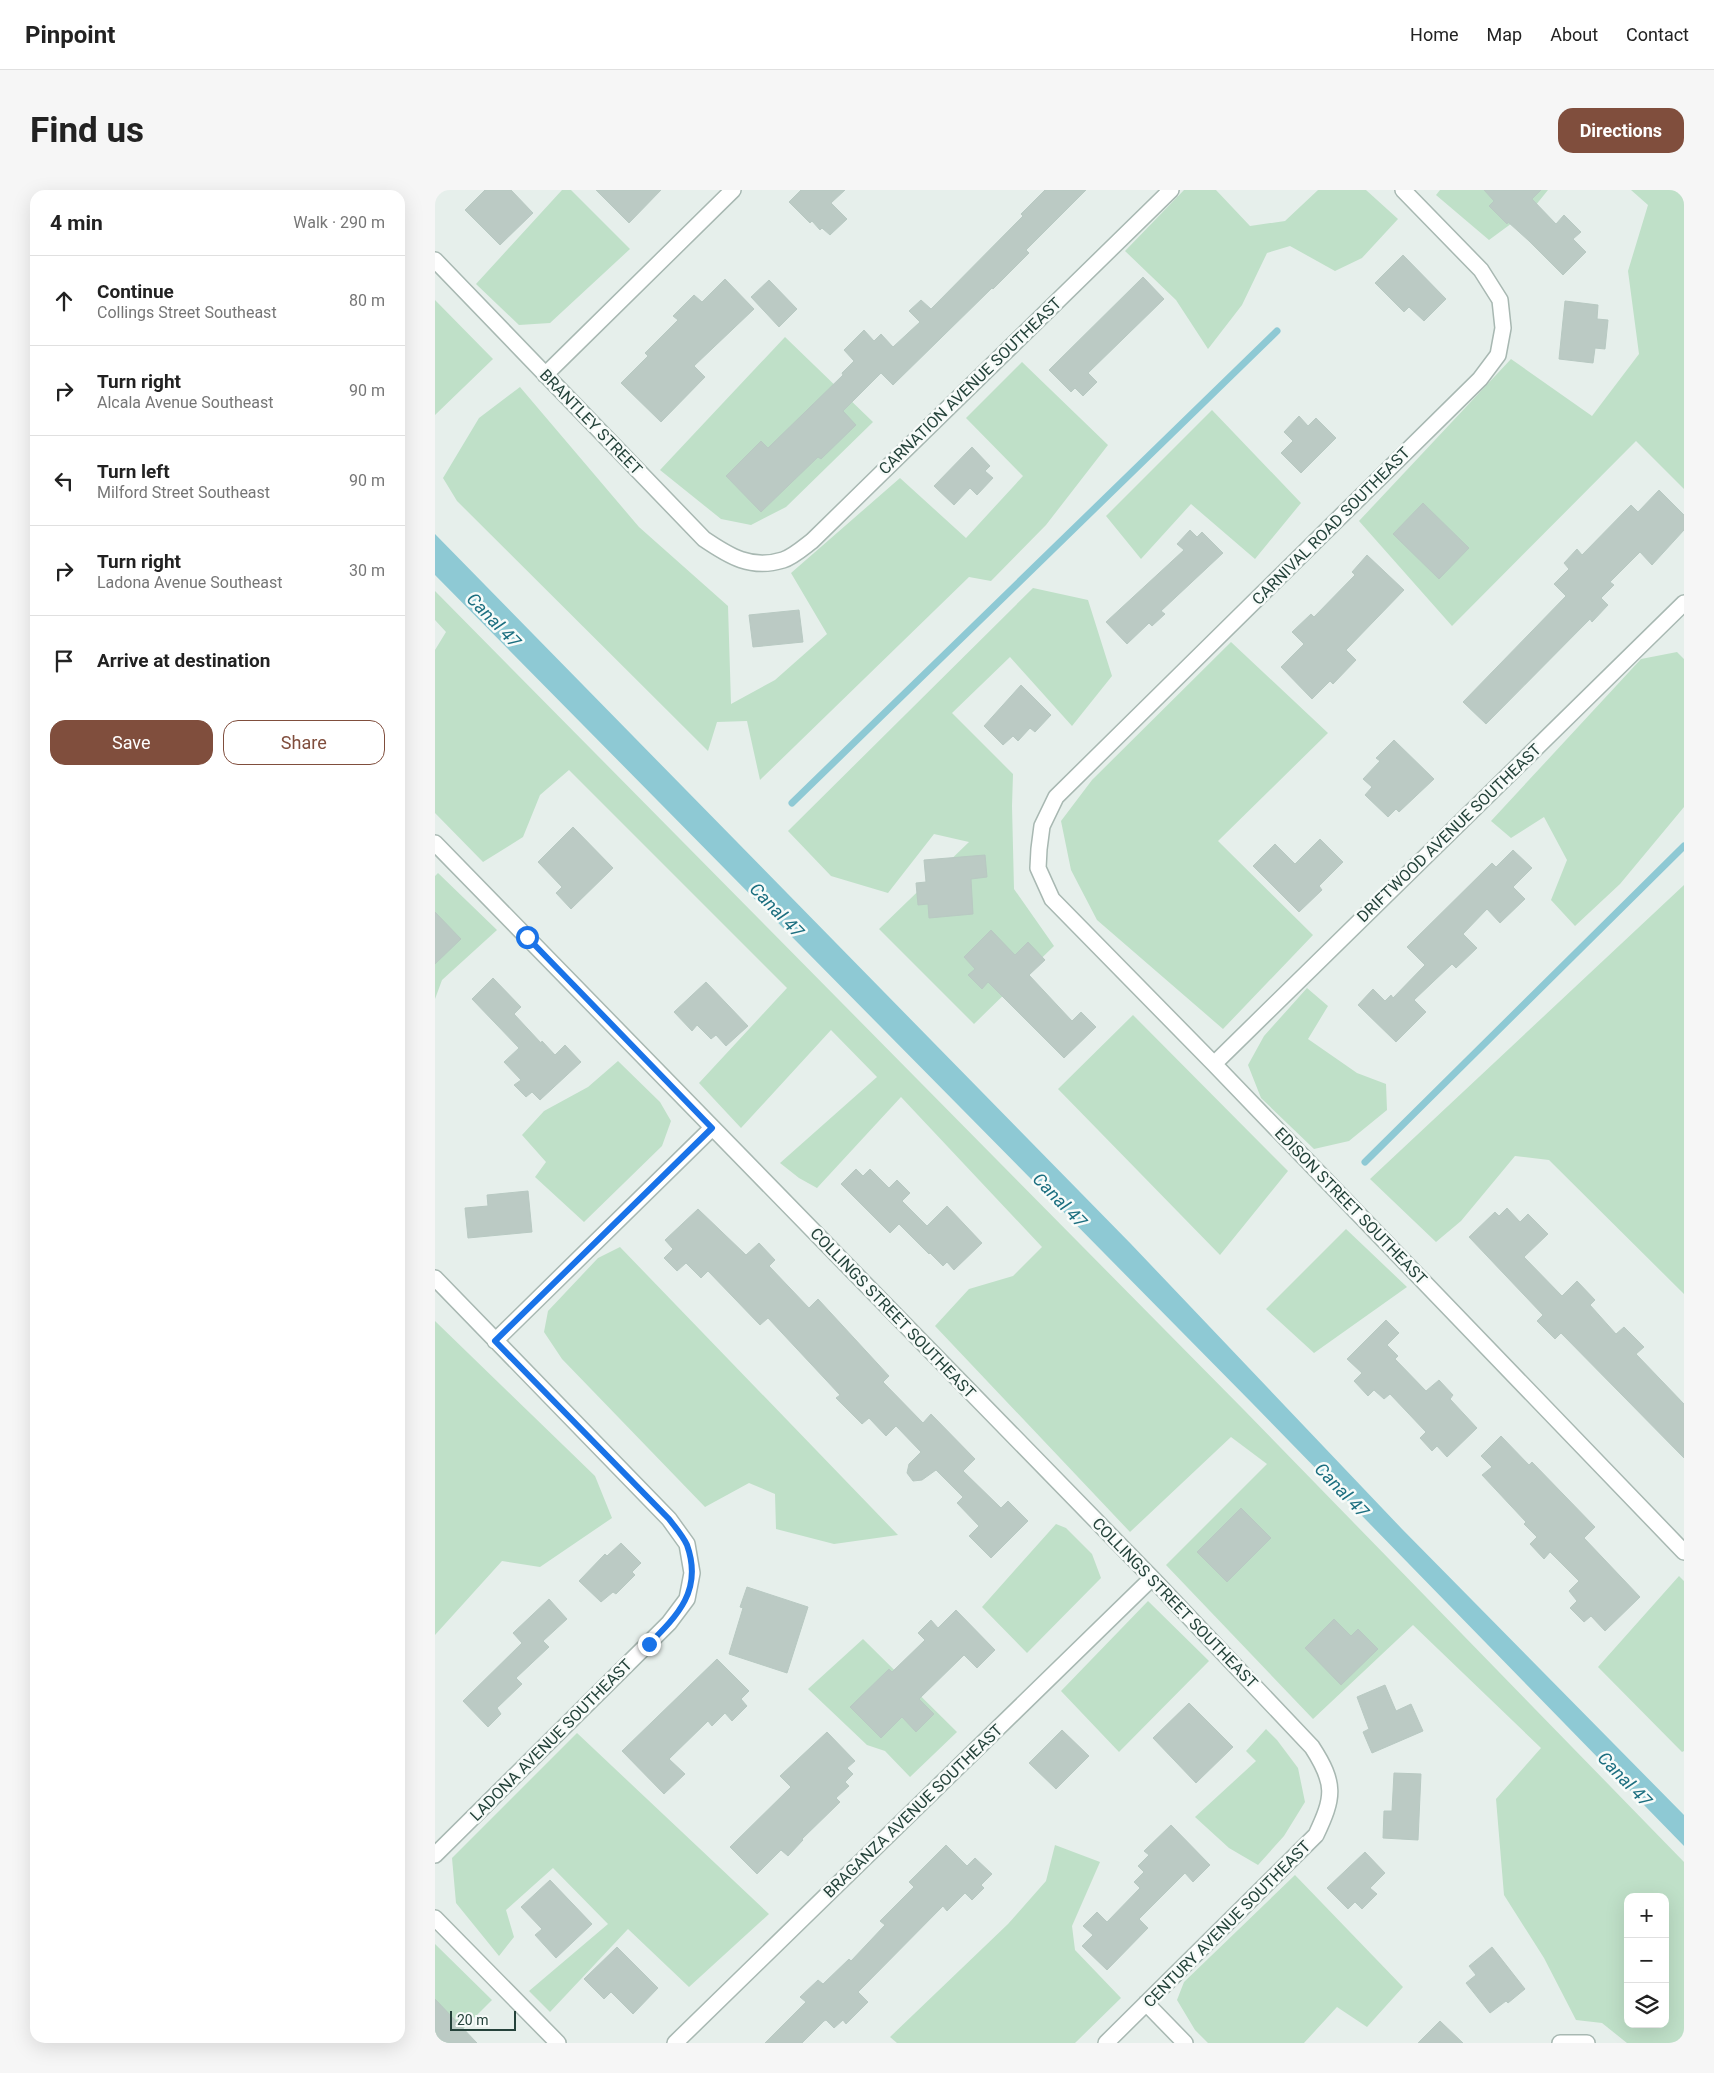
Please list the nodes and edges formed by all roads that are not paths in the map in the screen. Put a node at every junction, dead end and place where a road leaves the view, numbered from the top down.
1 (733, 190) edge
2 (1171, 190) edge
3 (1403, 190) edge
4 (435, 260) edge
5 (545, 375) junction
6 (759, 565) joint
7 (1684, 603) edge
8 (435, 843) edge
9 (1039, 849) joint
10 (1214, 1064) junction
11 (712, 1128) junction
12 (435, 1278) edge
13 (495, 1341) junction
14 (1684, 1552) edge
15 (1151, 1578) junction
16 (1331, 1794) joint
17 (435, 1854) edge
18 (435, 1918) edge
19 (1146, 2003) junction
20 (558, 2043) edge
21 (675, 2043) edge
22 (1106, 2043) edge
23 (1185, 2043) edge
24 (1561, 2043) edge
25 (1587, 2043) edge

1 - 5 street
2 - 6 street, CARNATION AVENUE SOUTHEAST
3 - 9 street, CARNIVAL ROAD SOUTHEAST
4 - 5 street, BRANTLEY STREET
5 - 6 street, BRANTLEY STREET
7 - 10 street, DRIFTWOOD AVENUE SOUTHEAST
8 - 11 street, COLLINGS STREET SOUTHEAST
9 - 10 street, EDISON STREET SOUTHEAST
10 - 14 street, EDISON STREET SOUTHEAST
11 - 13 street
11 - 15 street, COLLINGS STREET SOUTHEAST
12 - 13 street
13 - 17 street, LADONA AVENUE SOUTHEAST
15 - 16 street, COLLINGS STREET SOUTHEAST
15 - 21 street, BRAGANZA AVENUE SOUTHEAST
16 - 19 street, CENTURY AVENUE SOUTHEAST
18 - 20 street
19 - 22 street, CENTURY AVENUE SOUTHEAST
19 - 23 street
24 - 25 street

